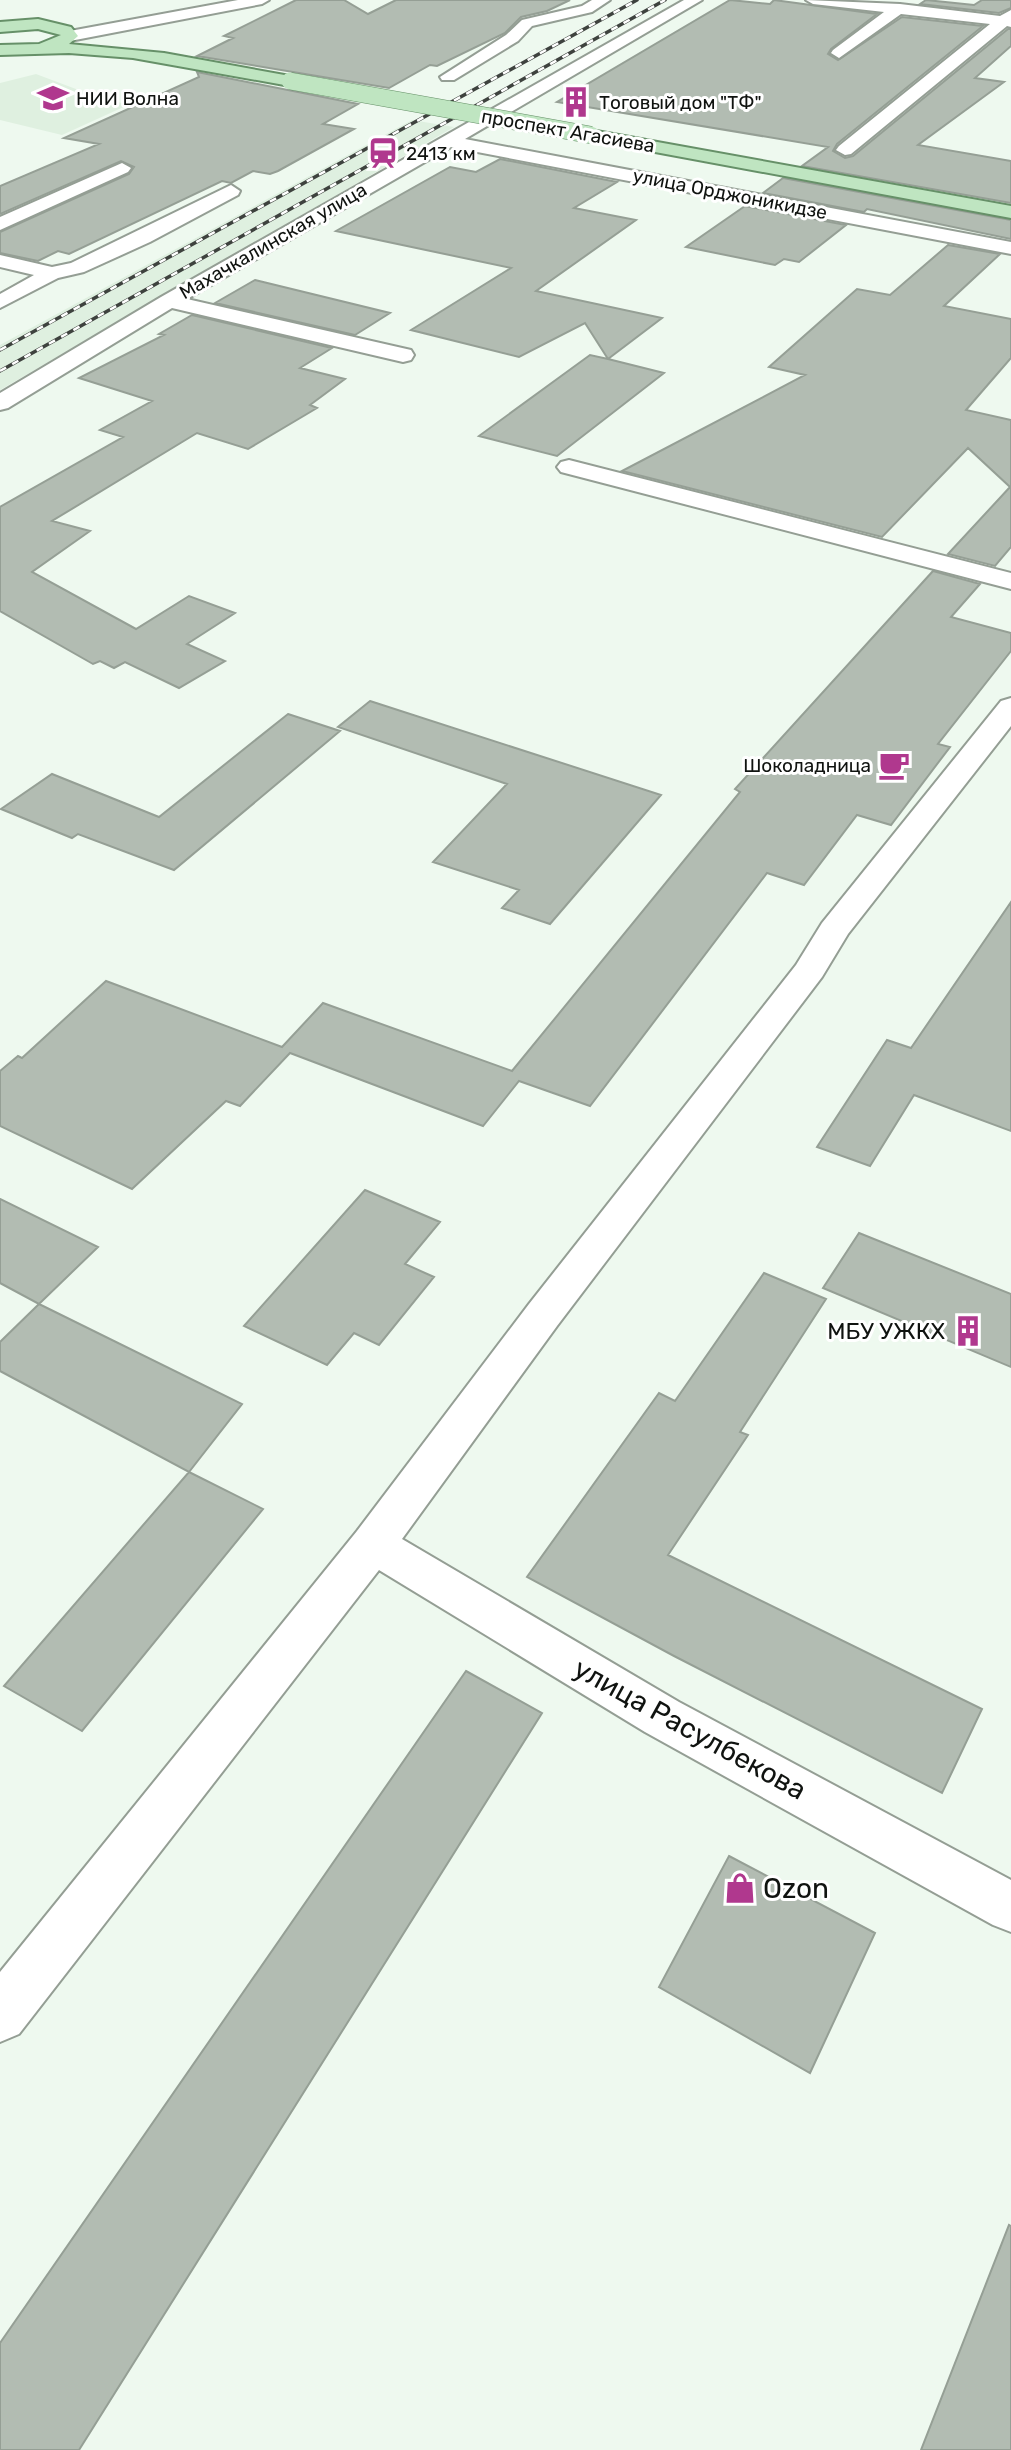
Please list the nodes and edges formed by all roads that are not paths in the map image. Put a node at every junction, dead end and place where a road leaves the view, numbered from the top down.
1 (262, 0) edge
2 (603, 0) edge
3 (695, 0) edge
4 (813, 0) edge
5 (900, 8) junction
6 (1008, 20) edge
7 (148, 23) junction
8 (38, 24) junction
9 (0, 27) edge
10 (70, 36) junction
11 (30, 50) junction
12 (124, 52) junction
13 (0, 53) edge
14 (839, 54) dead end
15 (448, 77) dead end
16 (449, 141) junction
17 (845, 150) dead end
18 (122, 167) dead end
19 (231, 191) dead end
20 (1011, 212) edge
21 (0, 224) edge
22 (1011, 248) edge
23 (0, 261) edge
24 (52, 274) junction
25 (168, 301) junction
26 (0, 302) edge
27 (403, 355) dead end
28 (0, 402) edge
29 (569, 467) dead end
30 (1011, 581) edge
31 (1011, 707) edge
32 (373, 1545) junction
33 (1011, 1907) edge
34 (0, 2015) edge

1 - 7 street
2 - 15 street
3 - 16 street, Махачкалинская улица
4 - 5 street
5 - 6 street
5 - 14 street
6 - 17 street
7 - 8 street
7 - 10 street
7 - 12 street
8 - 9 main road
8 - 10 main road, проспект Агасиева
10 - 11 main road
10 - 12 main road, проспект Агасиева
11 - 12 main road, проспект Агасиева
11 - 13 street
12 - 20 main road, проспект Агасиева, bridge
16 - 22 street, улица Орджоникидзе
16 - 25 street, Махачкалинская улица
18 - 21 street
19 - 24 street
23 - 24 street
24 - 26 street
25 - 27 street
25 - 28 street, Махачкалинская улица
29 - 30 street
31 - 32 street
32 - 33 street, улица Расулбекова
32 - 34 street

